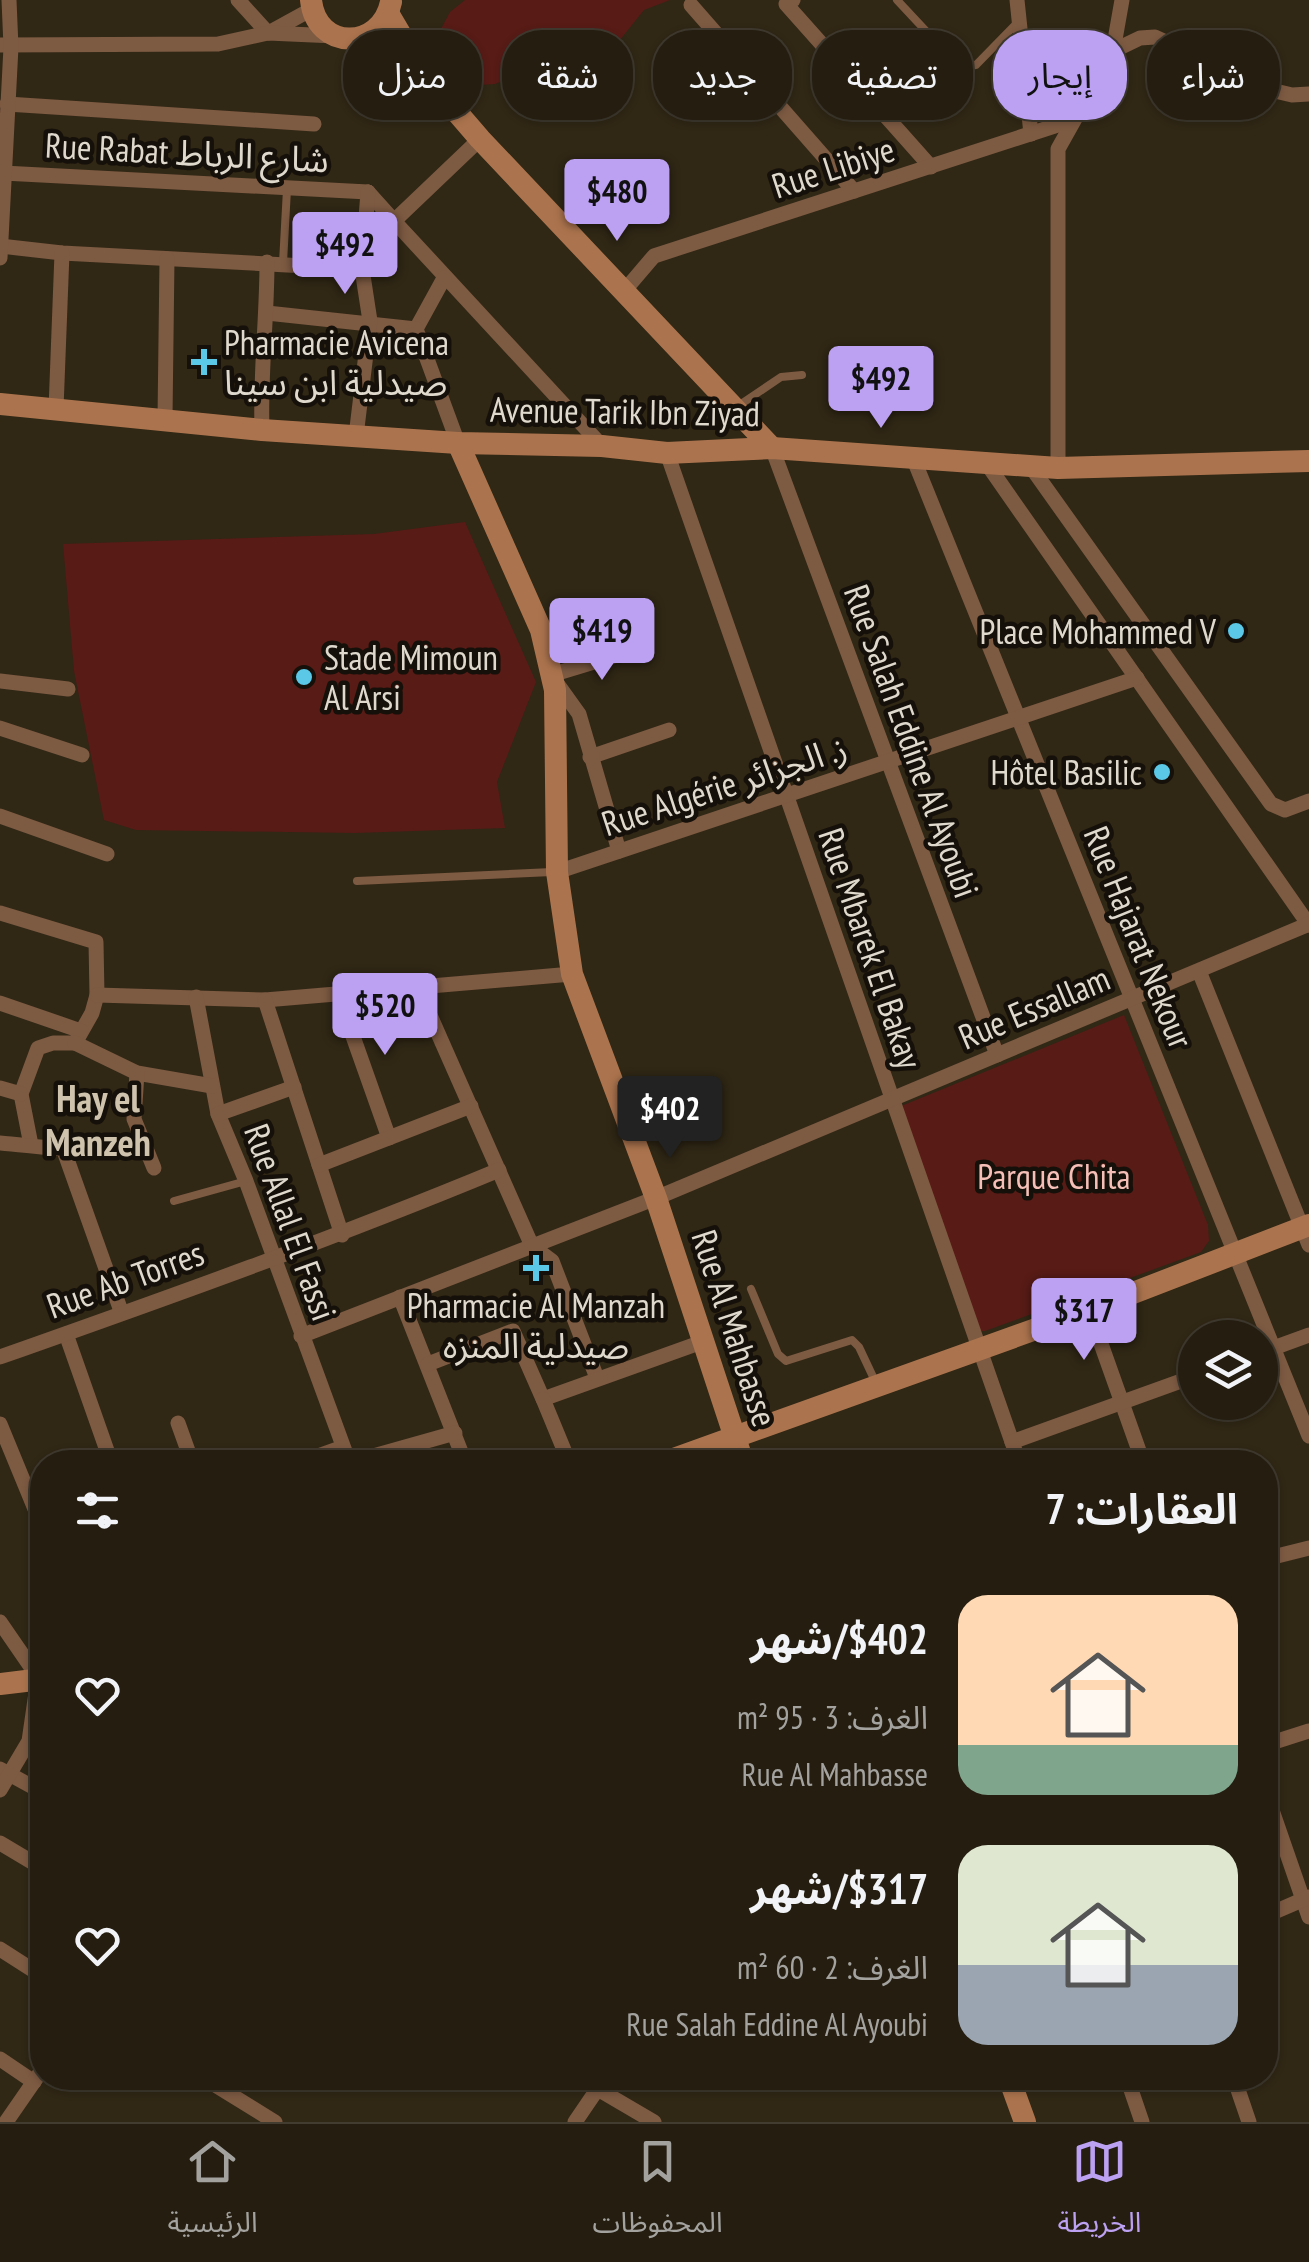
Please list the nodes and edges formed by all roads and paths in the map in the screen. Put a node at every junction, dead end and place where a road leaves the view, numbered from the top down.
1 (10, 0) edge
2 (238, 0) edge
3 (793, 0) edge
4 (897, 0) edge
5 (1017, 0) edge
6 (1122, 0) edge
7 (312, 4) edge
8 (691, 5) dead end
9 (390, 7) edge
10 (1019, 21) junction
11 (376, 30) edge
12 (402, 30) edge
13 (1117, 30) edge
14 (268, 33) junction
15 (335, 36) junction
16 (343, 37) edge
17 (1127, 44) edge
18 (6, 46) edge
19 (1309, 94) edge
20 (7, 104) junction
21 (464, 120) edge
22 (1073, 120) joint
23 (314, 124) dead end
24 (3, 127) edge
25 (1031, 134) junction
26 (480, 139) junction
27 (930, 167) junction
28 (2, 173) edge
29 (286, 189) junction
30 (854, 191) junction
31 (368, 192) junction
32 (394, 220) junction
33 (0, 246) edge
34 (62, 253) junction
35 (0, 258) edge
36 (167, 259) junction
37 (275, 262) junction
38 (362, 269) junction
39 (444, 278) junction
40 (625, 290) junction
41 (268, 313) junction
42 (370, 321) junction
43 (416, 329) junction
44 (802, 375) dead end
45 (0, 404) edge
46 (56, 409) junction
47 (735, 409) junction
48 (164, 418) junction
49 (262, 430) junction
50 (356, 436) junction
51 (458, 442) junction
52 (602, 446) junction
53 (772, 448) junction
54 (667, 453) junction
55 (914, 460) junction
56 (1309, 461) edge
57 (987, 464) junction
58 (1031, 466) junction
59 (1058, 468) junction
60 (640, 648) dead end
61 (552, 675) junction
62 (1137, 678) junction
63 (0, 681) edge
64 (68, 689) dead end
65 (1018, 720) junction
66 (0, 728) edge
67 (669, 730) dead end
68 (82, 755) dead end
69 (590, 757) junction
70 (888, 762) junction
71 (787, 796) junction
72 (1309, 801) edge
73 (1, 823) edge
74 (619, 852) junction
75 (107, 854) dead end
76 (557, 872) junction
77 (357, 880) dead end
78 (0, 913) edge
79 (1309, 925) edge
80 (1199, 971) junction
81 (572, 974) junction
82 (418, 988) junction
83 (338, 994) junction
84 (96, 996) junction
85 (196, 997) junction
86 (1132, 999) junction
87 (265, 1000) junction
88 (0, 1003) edge
89 (78, 1037) junction
90 (997, 1055) junction
91 (138, 1072) junction
92 (212, 1086) junction
93 (294, 1087) junction
94 (0, 1088) edge
95 (21, 1094) junction
96 (892, 1098) junction
97 (470, 1106) junction
98 (218, 1114) junction
99 (389, 1138) junction
100 (141, 1141) junction
101 (0, 1143) edge
102 (31, 1146) junction
103 (63, 1148) junction
104 (319, 1166) junction
105 (154, 1168) dead end
106 (499, 1170) junction
107 (246, 1181) junction
108 (656, 1198) junction
109 (174, 1202) dead end
110 (1307, 1233) edge
111 (342, 1235) junction
112 (532, 1246) junction
113 (1234, 1253) junction
114 (272, 1257) junction
115 (751, 1288) dead end
116 (400, 1298) junction
117 (1089, 1310) junction
118 (121, 1312) junction
119 (1257, 1320) edge
120 (66, 1334) junction
121 (1309, 1335) edge
122 (301, 1336) junction
123 (702, 1342) junction
124 (1278, 1346) edge
125 (980, 1348) junction
126 (0, 1357) edge
127 (428, 1364) junction
128 (1278, 1373) edge
129 (596, 1378) junction
130 (1178, 1382) edge
131 (877, 1385) junction
132 (543, 1400) junction
133 (1121, 1403) junction
134 (178, 1423) dead end
135 (0, 1424) edge
136 (455, 1433) junction
137 (1309, 1436) edge
138 (733, 1438) junction
139 (1012, 1442) junction
140 (107, 1450) edge
141 (188, 1450) edge
142 (345, 1450) edge
143 (379, 1450) edge
144 (461, 1450) edge
145 (564, 1450) edge
146 (700, 1450) edge
147 (738, 1450) edge
148 (1015, 1450) edge
149 (1139, 1450) edge
150 (6, 1458) edge
151 (30, 1503) edge
152 (1309, 1548) edge
153 (1278, 1556) edge
154 (0, 1622) edge
155 (30, 1664) edge
156 (30, 1681) edge
157 (0, 1684) edge
158 (1309, 1731) edge
159 (30, 1736) edge
160 (1278, 1742) edge
161 (5, 1771) edge
162 (30, 1785) edge
163 (0, 1790) edge
164 (1278, 1826) edge
165 (0, 1843) edge
166 (30, 1861) edge
167 (1307, 1905) edge
168 (1278, 1913) edge
169 (0, 1949) edge
170 (30, 1968) edge
171 (0, 2060) edge
172 (30, 2073) edge
173 (30, 2088) edge
174 (223, 2090) edge
175 (597, 2090) edge
176 (612, 2090) edge
177 (1014, 2090) edge
178 (1130, 2090) edge
179 (1238, 2090) edge
180 (6, 2122) edge
181 (274, 2122) edge
182 (575, 2122) edge
183 (654, 2122) edge
184 (1026, 2122) edge
185 (1142, 2122) edge
186 (1250, 2122) edge

1 - 18 street
2 - 14 street
3 - 27 street
4 - 10 lane
5 - 10 street
6 - 13 street
7 - 14 street
7 - 15 street
8 - 30 street
9 - 11 street
9 - 12 street
10 - 25 street
14 - 15 street
14 - 18 street
15 - 16 street
17 - 19 street
18 - 20 street
20 - 23 street
20 - 24 street
21 - 26 street
22 - 25 street, Rue Libiye
22 - 59 street
24 - 28 street
25 - 27 street, Rue Libiye
26 - 32 street
26 - 40 street
27 - 30 street, Rue Libiye
28 - 29 street, Rue Rabat شارع الرباط
28 - 33 street
29 - 31 street, Rue Rabat شارع الرباط
29 - 37 lane
30 - 40 street, Rue Libiye
31 - 32 street
31 - 38 street
32 - 39 street
33 - 34 street
33 - 35 street
34 - 36 street
34 - 46 street
36 - 37 street
36 - 48 street
37 - 38 street
37 - 41 street
38 - 42 street
39 - 43 street
39 - 52 street
40 - 47 street
41 - 42 street
41 - 49 street
42 - 43 street
42 - 50 street
43 - 51 street
44 - 47 lane
45 - 46 street, Avenue Tarik Ibn Ziyad
46 - 48 street, Avenue Tarik Ibn Ziyad
47 - 53 street
48 - 49 street, Avenue Tarik Ibn Ziyad
49 - 50 street, Avenue Tarik Ibn Ziyad
50 - 51 street, Avenue Tarik Ibn Ziyad
51 - 52 street, Avenue Tarik Ibn Ziyad
51 - 61 street, Rue Al Mahbasse
52 - 54 street, Avenue Tarik Ibn Ziyad
53 - 54 street, Avenue Tarik Ibn Ziyad
53 - 55 street, Avenue Tarik Ibn Ziyad
53 - 70 street, Rue Salah Eddine Al Ayoubi
54 - 71 street, Rue Mbarek El Bakay
55 - 57 street, Avenue Tarik Ibn Ziyad
55 - 65 street, Rue Hajarat Nekour
56 - 59 street, Avenue Tarik Ibn Ziyad
57 - 58 street, Avenue Tarik Ibn Ziyad
57 - 62 street
58 - 59 street, Avenue Tarik Ibn Ziyad
58 - 72 street
60 - 61 street
61 - 69 street
61 - 76 street, Rue Al Mahbasse
62 - 65 street, Rue Algérie ز. الجزائر
62 - 79 street
63 - 64 street
65 - 70 street, Rue Algérie ز. الجزائر
65 - 86 street, Rue Hajarat Nekour
66 - 68 street
67 - 69 street
69 - 74 street
70 - 71 street, Rue Algérie ز. الجزائر
70 - 90 street, Rue Salah Eddine Al Ayoubi
71 - 74 street, Rue Algérie ز. الجزائر
71 - 96 street, Rue Mbarek El Bakay
73 - 75 street
74 - 76 street, Rue Algérie ز. الجزائر
76 - 77 lane
76 - 81 street, Rue Al Mahbasse
78 - 84 street
79 - 80 street, Rue Essallam
80 - 86 street, Rue Essallam
80 - 110 street
81 - 82 street
81 - 108 street, Rue Al Mahbasse
82 - 83 street
82 - 97 street
83 - 87 street
83 - 99 street
84 - 85 street
84 - 89 street
85 - 87 street
85 - 92 street, Rue Allal El Fassi
86 - 90 street, Rue Essallam
86 - 113 street, Rue Hajarat Nekour
87 - 93 street
88 - 89 street
89 - 91 street
89 - 95 street
90 - 96 street, Rue Essallam
91 - 92 street
91 - 100 street
92 - 98 street, Rue Allal El Fassi
93 - 98 street
93 - 104 street
94 - 95 street
95 - 102 street
96 - 108 street, Rue Essallam
96 - 125 street, Rue Mbarek El Bakay
97 - 99 street
97 - 106 street
98 - 107 street, Rue Allal El Fassi
99 - 104 street
100 - 103 street
100 - 105 street
101 - 102 street
102 - 103 street
103 - 118 street
104 - 111 street
106 - 111 street, Rue Ab Torres
106 - 112 street
107 - 109 lane
107 - 114 street, Rue Allal El Fassi
108 - 112 street, Rue Essallam
108 - 123 street, Rue Al Mahbasse
110 - 113 street
111 - 114 street, Rue Ab Torres
112 - 116 street, Rue Essallam
112 - 129 street
113 - 117 street
113 - 119 street, Rue Hajarat Nekour
114 - 118 street, Rue Ab Torres
114 - 122 street, Rue Allal El Fassi
115 - 131 lane
116 - 122 street, Rue Essallam
116 - 127 street
117 - 125 street
117 - 133 street
118 - 120 street, Rue Ab Torres
120 - 126 street, Rue Ab Torres
120 - 140 street
121 - 124 street
122 - 142 street, Rue Allal El Fassi
123 - 129 street
123 - 138 street, Rue Al Mahbasse
125 - 131 street
125 - 139 street, Rue Mbarek El Bakay
127 - 132 street
127 - 136 street
128 - 137 street, Rue Hajarat Nekour
129 - 132 street
130 - 133 street
131 - 138 street
132 - 145 street
133 - 139 street
133 - 149 street
134 - 141 street
135 - 150 street
136 - 143 street
136 - 144 street
138 - 146 street
138 - 147 street, Rue Al Mahbasse
139 - 148 street, Rue Mbarek El Bakay
150 - 151 street
152 - 153 street
154 - 155 street
156 - 157 street
158 - 160 street
159 - 161 street
161 - 162 street
161 - 163 street
164 - 167 street
165 - 166 street
167 - 168 street
169 - 170 street
171 - 172 street
173 - 180 street
174 - 181 street
175 - 182 street
176 - 183 street
177 - 184 street
178 - 185 street
179 - 186 street

